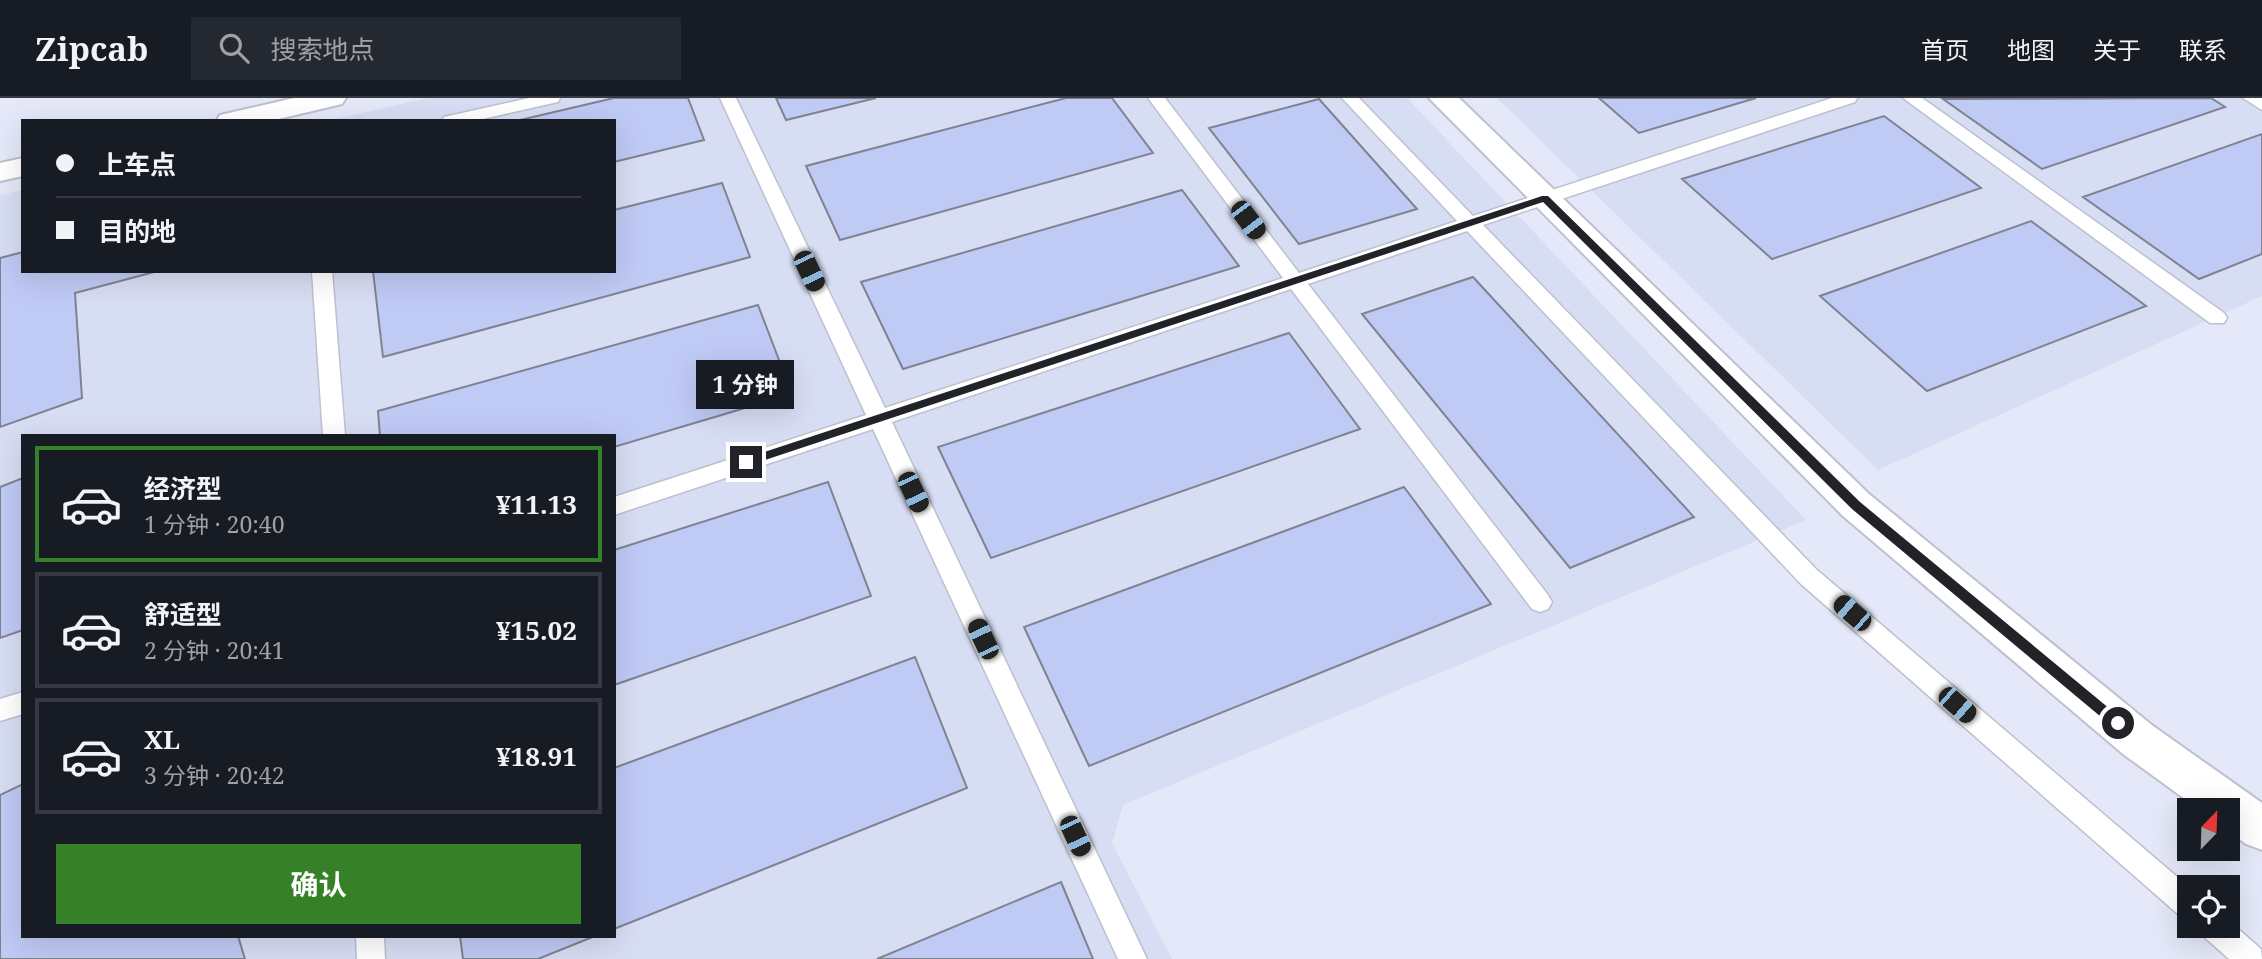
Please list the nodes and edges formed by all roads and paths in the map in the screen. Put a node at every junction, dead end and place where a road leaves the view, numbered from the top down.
1 (332, 98) edge
2 (552, 98) edge
3 (728, 98) edge
4 (1156, 98) edge
5 (1350, 98) edge
6 (1443, 98) edge
7 (1849, 98) edge
8 (1911, 98) edge
9 (2251, 98) edge
10 (2262, 105) edge
11 (239, 119) edge
12 (459, 119) edge
13 (21, 167) edge
14 (0, 172) edge
15 (1545, 198) junction
16 (1469, 223) junction
17 (322, 273) edge
18 (1295, 281) junction
19 (2217, 318) dead end
20 (878, 418) junction
21 (334, 434) edge
22 (616, 505) edge
23 (1540, 602) dead end
24 (21, 704) edge
25 (0, 710) edge
26 (2262, 829) edge
27 (2177, 895) edge
28 (370, 938) edge
29 (2227, 938) edge
30 (371, 959) edge
31 (1133, 959) edge
32 (2251, 959) edge

1 - 11 street
2 - 12 lane
3 - 20 lane
4 - 18 lane
5 - 16 lane
6 - 15 street
7 - 15 lane
8 - 19 lane
9 - 10 lane
13 - 14 street
15 - 16 lane
15 - 26 street
16 - 18 lane
16 - 27 lane
17 - 21 lane
18 - 20 lane
18 - 23 lane
20 - 22 lane
20 - 31 lane
24 - 25 lane
28 - 30 lane
29 - 32 lane

